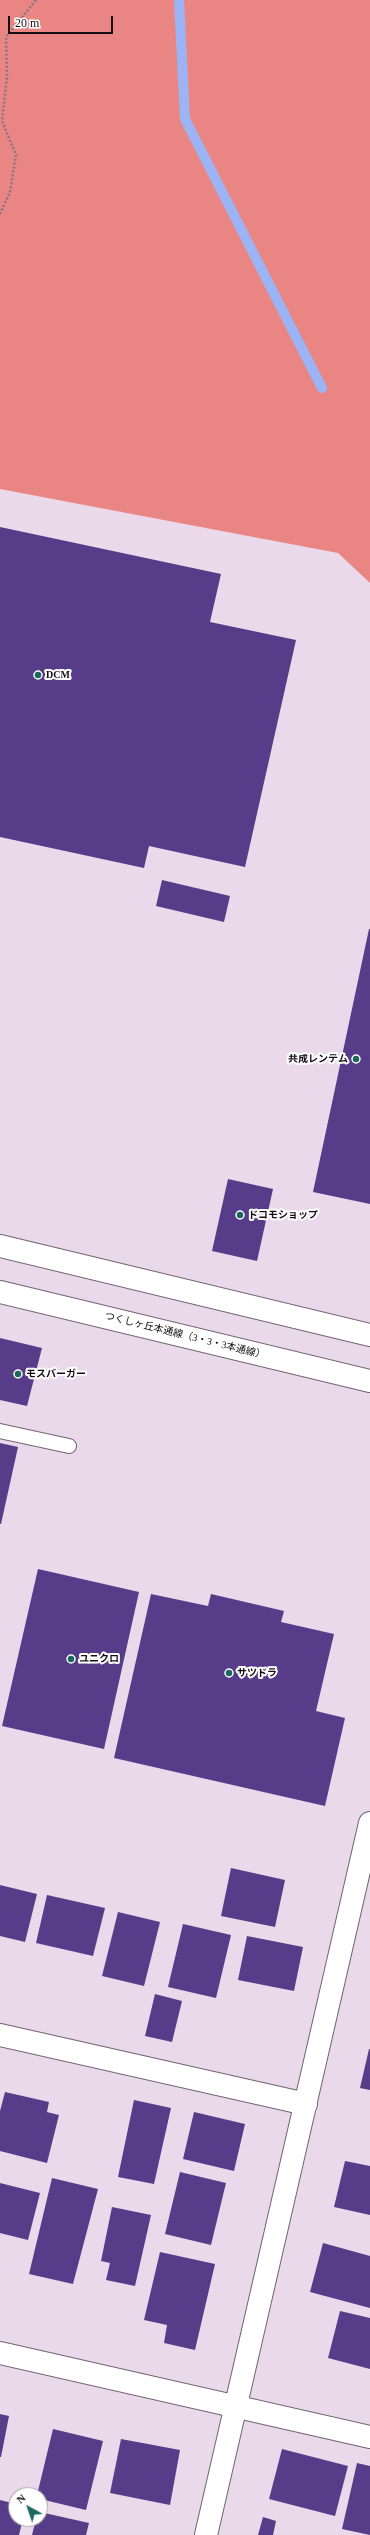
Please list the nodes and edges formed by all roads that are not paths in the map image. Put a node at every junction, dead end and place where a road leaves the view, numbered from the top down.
1 (1, 1251) edge
2 (0, 1292) edge
3 (370, 1335) edge
4 (370, 1381) edge
5 (0, 1431) edge
6 (69, 1446) dead end
7 (370, 1823) edge
8 (0, 2035) edge
9 (306, 2104) junction
10 (0, 2353) edge
11 (235, 2408) junction
12 (370, 2437) edge
13 (206, 2535) edge

1 - 3 street
2 - 4 street, つくしヶ丘本通線（3・3・3本通線）
5 - 6 lane
7 - 9 street
8 - 9 street
9 - 11 street
10 - 11 street
11 - 12 street
11 - 13 street

